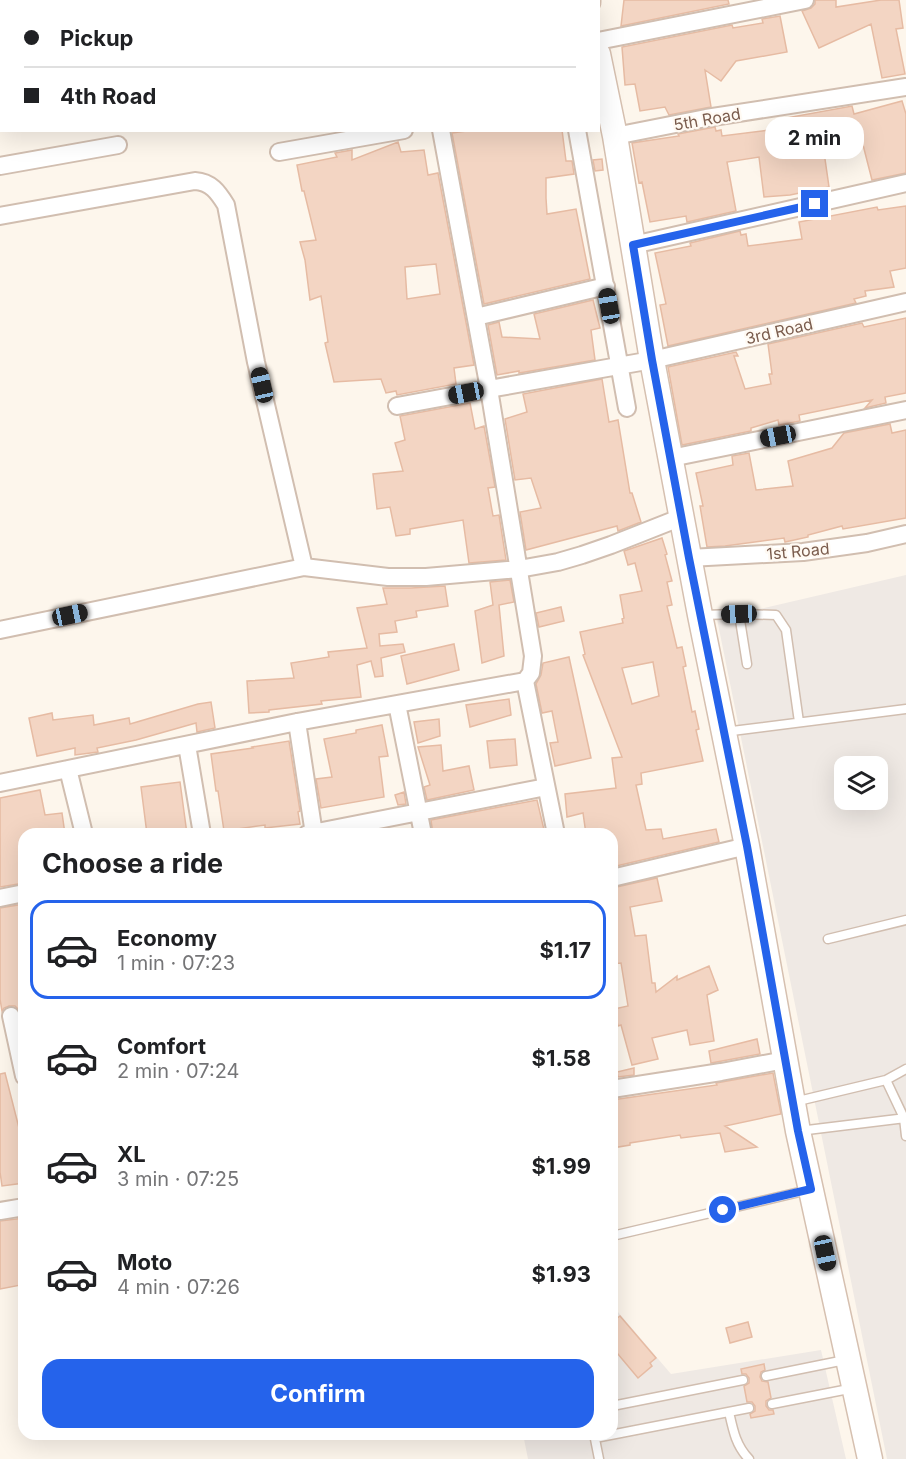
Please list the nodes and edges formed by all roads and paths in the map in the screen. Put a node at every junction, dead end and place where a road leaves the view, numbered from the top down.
1 (805, 0) edge
2 (743, 6) edge
3 (600, 41) edge
4 (600, 75) edge
5 (906, 87) edge
6 (602, 96) edge
7 (393, 132) edge
8 (441, 132) edge
9 (577, 132) edge
10 (615, 136) junction
11 (118, 145) dead end
12 (279, 152) dead end
13 (0, 166) edge
14 (906, 183) edge
15 (0, 216) edge
16 (633, 245) junction
17 (606, 286) junction
18 (906, 302) edge
19 (476, 317) junction
20 (652, 360) junction
21 (620, 366) junction
22 (489, 388) junction
23 (397, 406) dead end
24 (627, 408) dead end
25 (906, 410) edge
26 (671, 458) junction
27 (682, 517) junction
28 (906, 534) edge
29 (689, 558) junction
30 (304, 567) junction
31 (519, 569) junction
32 (739, 614) junction
33 (700, 615) junction
34 (0, 630) edge
35 (747, 664) dead end
36 (525, 681) junction
37 (397, 704) junction
38 (906, 709) edge
39 (799, 722) junction
40 (297, 723) junction
41 (724, 732) junction
42 (187, 745) junction
43 (68, 769) junction
44 (0, 783) edge
45 (546, 787) junction
46 (419, 812) junction
47 (83, 828) edge
48 (201, 828) edge
49 (311, 828) edge
50 (341, 828) edge
51 (422, 828) edge
52 (555, 828) edge
53 (747, 846) junction
54 (618, 877) edge
55 (18, 894) edge
56 (0, 898) edge
57 (906, 920) edge
58 (828, 939) dead end
59 (12, 1016) edge
60 (18, 1046) edge
61 (785, 1060) junction
62 (906, 1069) edge
63 (886, 1080) junction
64 (618, 1088) edge
65 (794, 1102) junction
66 (905, 1118) edge
67 (798, 1131) junction
68 (906, 1136) edge
69 (811, 1189) junction
70 (18, 1208) edge
71 (0, 1211) edge
72 (618, 1235) edge
73 (848, 1360) junction
74 (766, 1376) dead end
75 (743, 1380) dead end
76 (854, 1388) junction
77 (772, 1404) dead end
78 (618, 1405) edge
79 (749, 1408) dead end
80 (729, 1412) junction
81 (618, 1432) edge
82 (595, 1440) edge
83 (599, 1459) edge
84 (749, 1459) edge
85 (870, 1459) edge

1 - 2 street
2 - 3 street
4 - 6 main road
5 - 10 street, 5th Road
6 - 10 main road
7 - 12 street
8 - 19 street
9 - 17 street
10 - 16 main road
11 - 13 street
14 - 16 street
15 - 30 street
16 - 20 main road
17 - 19 street
17 - 21 street
18 - 20 street, 3rd Road
19 - 22 street
20 - 21 street, 3rd Road
20 - 26 main road
21 - 22 street, 3rd Road
21 - 24 street
22 - 23 street, 3rd Road
22 - 31 street
25 - 26 street
26 - 27 main road
27 - 29 main road
27 - 31 street
28 - 29 street, 1st Road
29 - 33 main road
30 - 31 street
30 - 34 street
31 - 36 street
32 - 33 lane
32 - 35 lane
32 - 39 lane
33 - 41 main road
36 - 37 street
36 - 45 street
37 - 40 street
37 - 46 street
38 - 39 lane
39 - 41 lane
40 - 42 street
40 - 49 street
41 - 53 main road
42 - 43 street
42 - 48 street
43 - 44 street
43 - 47 street
45 - 46 street
45 - 52 street
46 - 50 street
46 - 51 street
53 - 54 street
53 - 61 main road
55 - 56 street
57 - 58 lane
59 - 60 street
61 - 64 street
61 - 65 main road
62 - 63 lane
63 - 65 lane
63 - 66 lane
65 - 67 main road
66 - 67 lane
66 - 68 lane
67 - 69 main road
69 - 72 lane
69 - 73 main road
70 - 71 street
73 - 74 lane
73 - 76 main road
75 - 78 lane
76 - 77 lane
76 - 85 main road
79 - 80 lane
80 - 81 lane
80 - 84 lane
82 - 83 lane

